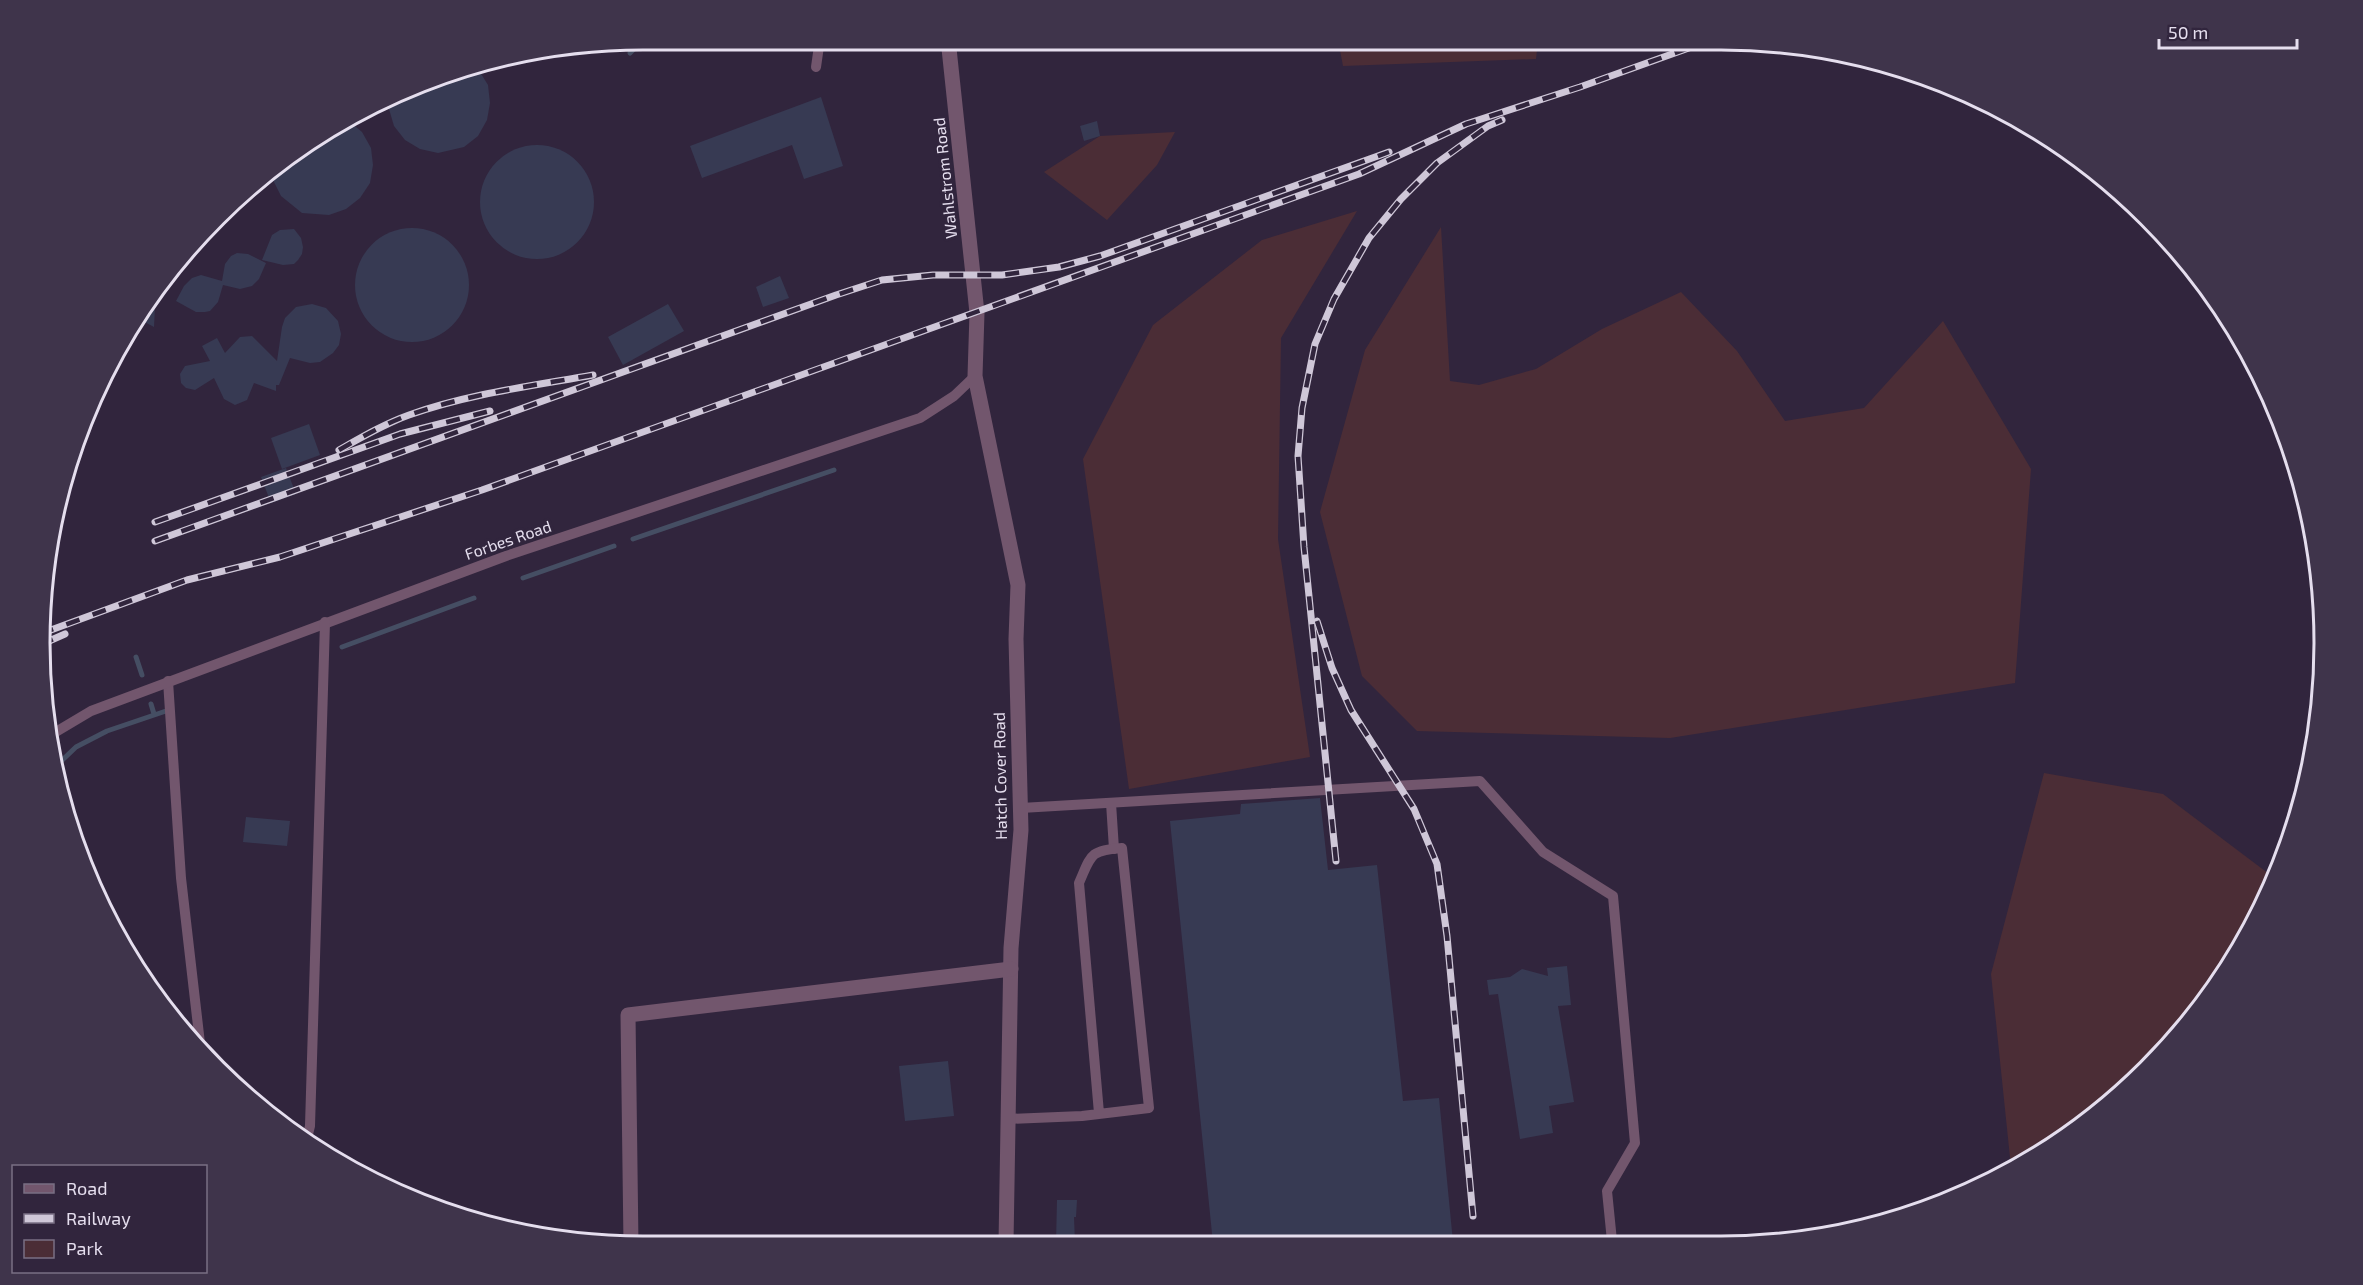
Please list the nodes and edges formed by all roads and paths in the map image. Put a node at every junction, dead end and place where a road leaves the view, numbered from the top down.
1 (819, 49) edge
2 (949, 49) edge
3 (816, 67) dead end
4 (977, 313) joint
5 (975, 376) junction
6 (325, 622) junction
7 (168, 681) junction
8 (57, 731) edge
9 (1111, 803) junction
10 (1021, 808) junction
11 (1114, 849) junction
12 (1011, 969) junction
13 (199, 1035) edge
14 (1099, 1113) junction
15 (1008, 1119) junction
16 (308, 1133) edge
17 (631, 1235) edge
18 (1006, 1236) edge
19 (1611, 1236) edge

1 - 3 lane
2 - 4 street, Wahlstrom Road
4 - 5 street, Hatch Cover Road
5 - 6 lane, Forbes Road
5 - 10 street, Hatch Cover Road
6 - 7 lane, Forbes Road
6 - 16 lane
7 - 8 lane, Forbes Road
7 - 13 lane
9 - 10 lane
9 - 11 lane
9 - 19 lane
10 - 12 street, Hatch Cover Road
11 - 14 lane
11 - 14 lane
12 - 15 street, Hatch Cover Road
12 - 17 street
14 - 15 lane
15 - 18 street, Hatch Cover Road

